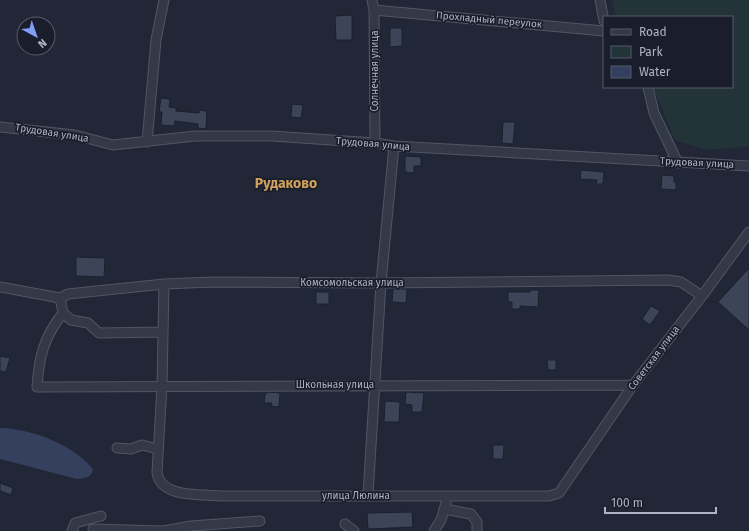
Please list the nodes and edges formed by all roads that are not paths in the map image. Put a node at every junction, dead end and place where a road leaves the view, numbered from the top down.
1 (164, 0) edge
2 (372, 0) edge
3 (600, 0) edge
4 (374, 10) junction
5 (603, 16) edge
6 (603, 31) edge
7 (648, 88) edge
8 (0, 126) edge
9 (147, 142) junction
10 (375, 143) junction
11 (394, 146) junction
12 (678, 163) junction
13 (749, 166) edge
14 (749, 232) edge
15 (381, 283) junction
16 (164, 284) junction
17 (0, 287) edge
18 (702, 296) junction
19 (60, 298) junction
20 (63, 313) junction
21 (163, 332) junction
22 (374, 385) junction
23 (633, 385) junction
24 (162, 386) junction
25 (117, 448) dead end
26 (158, 449) junction
27 (563, 487) joint
28 (368, 495) junction
29 (448, 496) junction
30 (444, 509) junction
31 (101, 516) dead end
32 (260, 521) dead end
33 (345, 524) dead end
34 (93, 529) dead end
35 (72, 531) edge
36 (163, 531) edge
37 (354, 531) edge
38 (434, 531) edge
39 (477, 531) edge

1 - 9 street
2 - 4 street, Солнечная улица
3 - 5 street
4 - 6 street, Прохладный переулок
4 - 10 street, Солнечная улица
7 - 12 street
8 - 9 street, Трудовая улица
9 - 10 street, Трудовая улица
10 - 11 street, Трудовая улица
11 - 12 street, Трудовая улица
11 - 15 street
12 - 13 street, Трудовая улица
14 - 18 street, Советская улица
15 - 16 street, Комсомольская улица
15 - 18 street, Комсомольская улица
15 - 22 street
16 - 19 street, Комсомольская улица
16 - 21 street
17 - 19 street, Комсомольская улица
18 - 23 street, Советская улица
19 - 20 street
20 - 21 street
20 - 24 street, Школьная улица
21 - 24 street
22 - 23 street, Школьная улица
22 - 24 street, Школьная улица
22 - 28 street
23 - 27 street, Советская улица
24 - 26 street
25 - 26 street
26 - 28 street, улица Люлина
27 - 29 street, улица Люлина
28 - 29 street, улица Люлина
29 - 30 street
30 - 38 street
30 - 39 street
31 - 35 street
32 - 36 street
33 - 37 street
34 - 36 street

